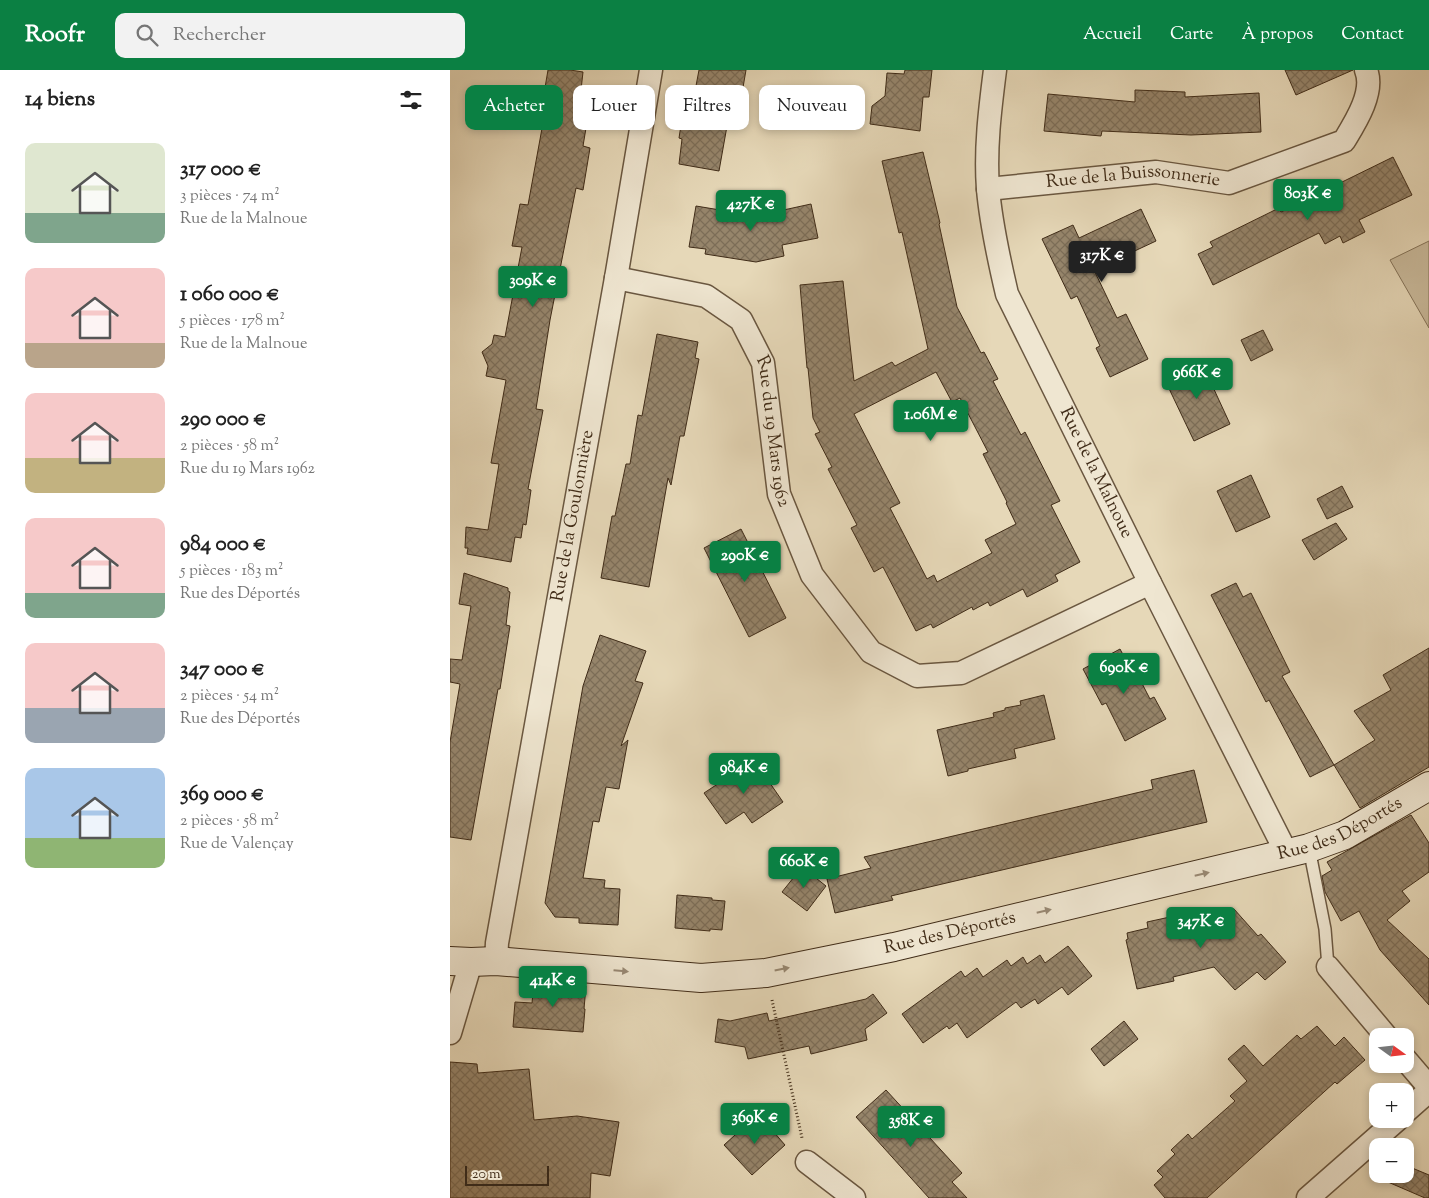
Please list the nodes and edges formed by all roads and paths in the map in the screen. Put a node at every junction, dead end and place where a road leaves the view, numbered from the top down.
1 (651, 70) edge
2 (994, 70) edge
3 (1366, 70) edge
4 (988, 189) junction
5 (616, 278) junction
6 (1150, 583) junction
7 (1429, 786) edge
8 (1298, 851) junction
9 (472, 961) edge
10 (1328, 967) joint
11 (766, 972) junction
12 (1379, 1028) edge
13 (450, 1033) edge
14 (1414, 1070) edge
15 (1429, 1087) edge
16 (1429, 1091) edge
17 (1414, 1104) edge
18 (1388, 1128) edge
19 (807, 1162) joint
20 (854, 1198) edge
21 (1308, 1198) edge

1 - 5 street, Rue de la Goulonnière
2 - 4 street, Rue de la Malnoue
3 - 4 street, Rue de la Buissonnerie
4 - 6 street, Rue de la Malnoue
5 - 6 street, Rue du 19 Mars 1962
5 - 9 street, Rue de la Goulonnière
6 - 8 street, Rue de la Malnoue
7 - 8 street, Rue des Déportés
8 - 10 lane
11 -> 8 street, Rue des Déportés
9 -> 11 street, Rue des Déportés
9 - 13 street, Rue de la Goulonnière
10 - 12 street
11 - 19 path
14 - 15 street
16 - 17 street
18 - 21 street
19 - 20 street

